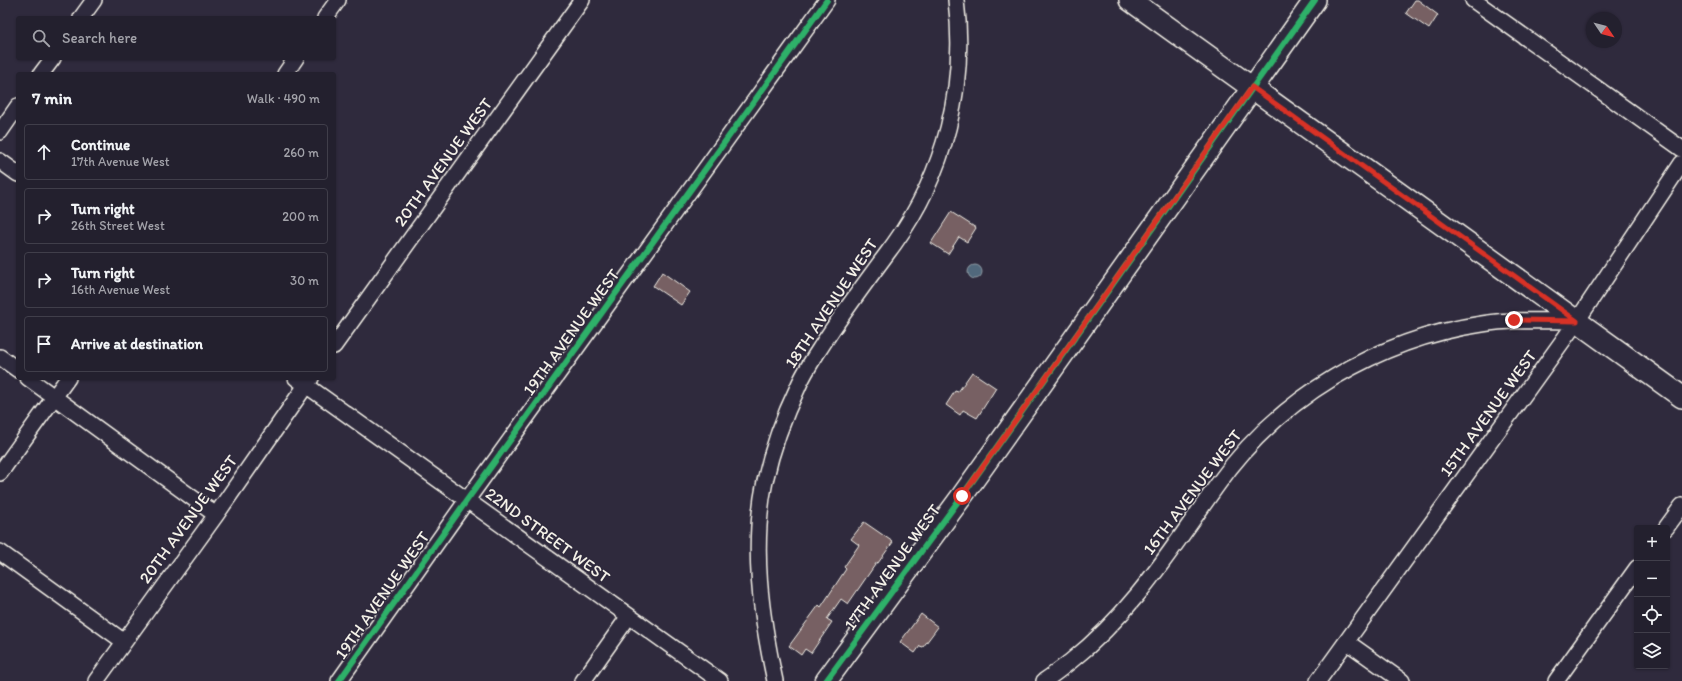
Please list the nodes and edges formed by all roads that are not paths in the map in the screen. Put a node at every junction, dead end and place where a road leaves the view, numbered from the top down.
1 (94, 0) edge
2 (338, 0) edge
3 (582, 0) edge
4 (827, 0) edge
5 (956, 0) edge
6 (1130, 0) edge
7 (1315, 0) edge
8 (1473, 0) edge
9 (82, 16) edge
10 (326, 16) edge
11 (52, 60) edge
12 (295, 60) edge
13 (42, 72) edge
14 (286, 72) edge
15 (1252, 87) junction
16 (16, 109) edge
17 (0, 132) edge
18 (1682, 149) edge
19 (0, 161) edge
20 (1682, 163) edge
21 (16, 173) edge
22 (1577, 321) junction
23 (336, 343) edge
24 (0, 357) edge
25 (16, 369) edge
26 (31, 380) edge
27 (67, 380) edge
28 (304, 380) edge
29 (55, 397) junction
30 (1682, 397) edge
31 (0, 473) edge
32 (467, 500) junction
33 (1682, 506) edge
34 (216, 515) junction
35 (1668, 525) edge
36 (0, 552) edge
37 (1634, 572) edge
38 (629, 616) junction
39 (123, 641) junction
40 (1347, 642) junction
41 (96, 681) edge
42 (339, 681) edge
43 (583, 681) edge
44 (720, 681) edge
45 (775, 681) edge
46 (826, 681) edge
47 (1044, 681) edge
48 (1318, 681) edge
49 (1402, 681) edge
50 (1556, 681) edge

1 - 9 street
2 - 10 street
3 - 23 street, 20TH AVENUE WEST
4 - 32 street, 19TH AVENUE WEST
5 - 45 street, 18TH AVENUE WEST
6 - 15 street
7 - 15 street, 17TH AVENUE WEST
8 - 18 street
11 - 13 street
12 - 14 street
15 - 22 street
15 - 46 street, 17TH AVENUE WEST
16 - 17 street
19 - 21 street
20 - 22 street, 15TH AVENUE WEST
22 - 30 street
22 - 40 street, 15TH AVENUE WEST
22 - 47 street, 16TH AVENUE WEST
24 - 25 street
26 - 29 street
27 - 29 street
28 - 32 street, 22ND STREET WEST
28 - 34 street, 20TH AVENUE WEST
29 - 31 street
29 - 34 street
32 - 38 street, 22ND STREET WEST
32 - 42 street, 19TH AVENUE WEST
33 - 35 street
34 - 39 street, 20TH AVENUE WEST
36 - 39 street
37 - 50 street
38 - 43 street
38 - 44 street, 22ND STREET WEST
39 - 41 street, 20TH AVENUE WEST
40 - 48 street, 15TH AVENUE WEST
40 - 49 street

